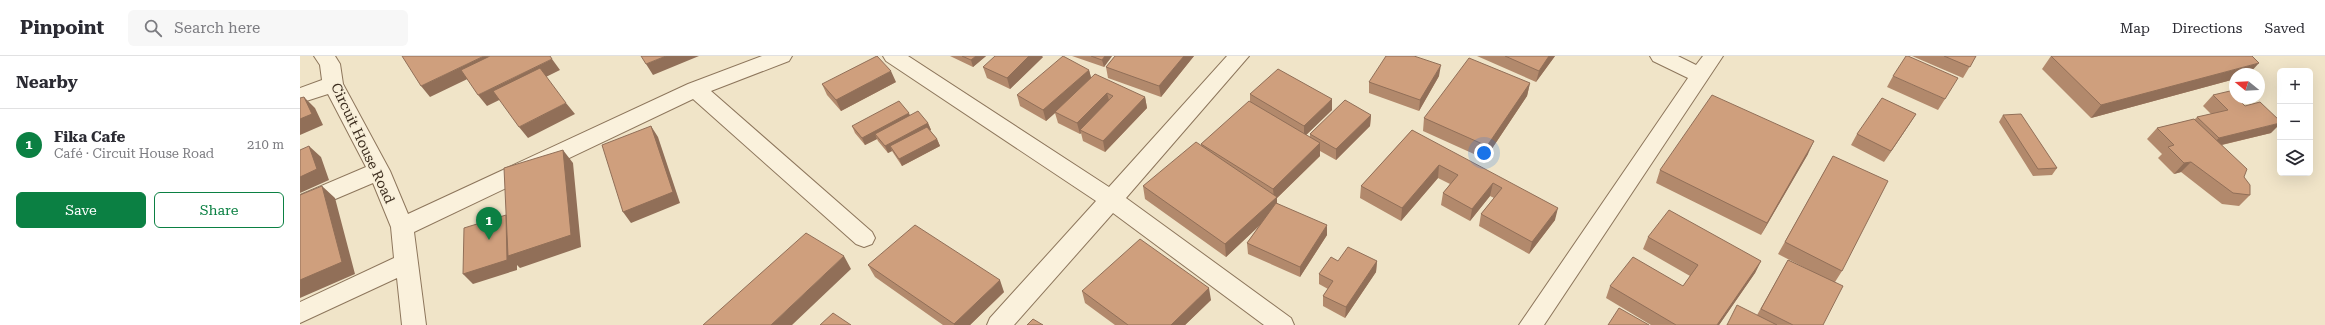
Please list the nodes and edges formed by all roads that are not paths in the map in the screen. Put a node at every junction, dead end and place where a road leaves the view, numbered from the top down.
1 (782, 56) edge
2 (894, 56) edge
3 (1239, 56) edge
4 (1660, 56) edge
5 (1713, 56) edge
6 (333, 65) edge
7 (1700, 75) junction
8 (695, 89) junction
9 (300, 96) edge
10 (379, 171) junction
11 (1112, 200) junction
12 (300, 205) edge
13 (402, 227) junction
14 (864, 238) dead end
15 (407, 263) junction
16 (300, 313) edge
17 (414, 325) edge
18 (999, 325) edge
19 (1282, 325) edge
20 (1531, 325) edge

1 - 8 street
2 - 11 street
3 - 11 street
4 - 7 street
5 - 7 street
6 - 9 street
6 - 10 street, Circuit House Road
7 - 20 street
8 - 13 street
8 - 14 street
10 - 12 street
10 - 13 street, Circuit House Road
11 - 18 street
11 - 19 street
13 - 15 street, Circuit House Road
15 - 16 street
15 - 17 street, Circuit House Road

